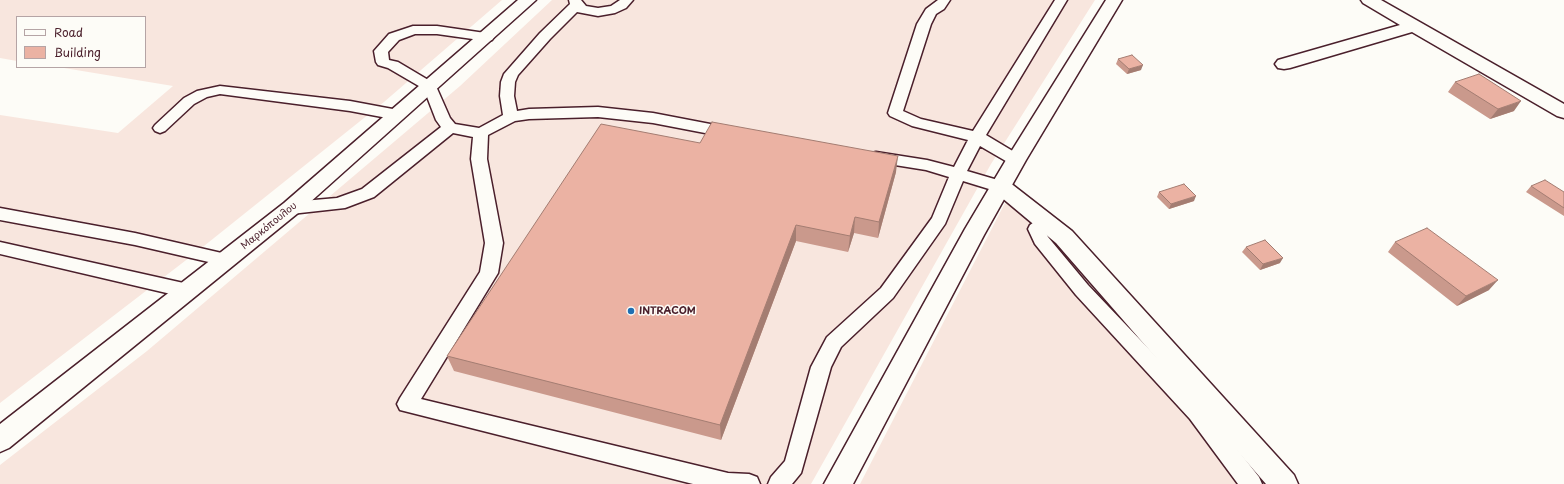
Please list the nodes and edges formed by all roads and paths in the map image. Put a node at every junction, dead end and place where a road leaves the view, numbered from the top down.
1 (528, 0) edge
2 (627, 0) edge
3 (944, 0) edge
4 (1062, 0) edge
5 (1114, 0) edge
6 (1369, 0) edge
7 (576, 3) edge
8 (1414, 26) junction
9 (487, 37) junction
10 (1284, 64) dead end
11 (430, 87) junction
12 (1564, 112) edge
13 (398, 115) junction
14 (511, 117) junction
15 (160, 128) dead end
16 (450, 128) junction
17 (481, 133) junction
18 (747, 135) edge
19 (977, 137) junction
20 (864, 155) edge
21 (1016, 160) junction
22 (958, 174) junction
23 (1002, 187) junction
24 (291, 208) junction
25 (0, 214) edge
26 (1046, 222) junction
27 (0, 248) edge
28 (226, 260) junction
29 (188, 291) junction
30 (4, 432) edge
31 (749, 484) edge
32 (778, 484) edge
33 (838, 484) edge
34 (1251, 484) edge
35 (1284, 484) edge

1 - 9 street, Μαρκόπουλου
2 - 7 lane
3 - 19 lane
4 - 19 lane
5 - 21 street
6 - 8 street
7 - 14 lane
8 - 10 street
8 - 12 street
9 - 11 street, Μαρκόπουλου
9 - 11 lane
11 - 13 street, Μαρκόπουλου
11 - 16 lane
13 - 15 lane
13 - 24 street, Μαρκόπουλου
14 - 17 lane
14 - 18 lane
16 - 17 lane
16 - 24 lane
17 - 31 lane
19 - 21 lane
19 - 22 lane
20 - 22 lane
21 - 23 street
22 - 23 lane
22 - 32 lane
23 - 26 street
23 - 33 street
24 - 28 street, Μαρκόπουλου
25 - 28 lane
26 - 34 lane
26 - 35 street
27 - 29 lane
28 - 29 street, Μαρκόπουλου
29 - 30 street, Μαρκόπουλου

